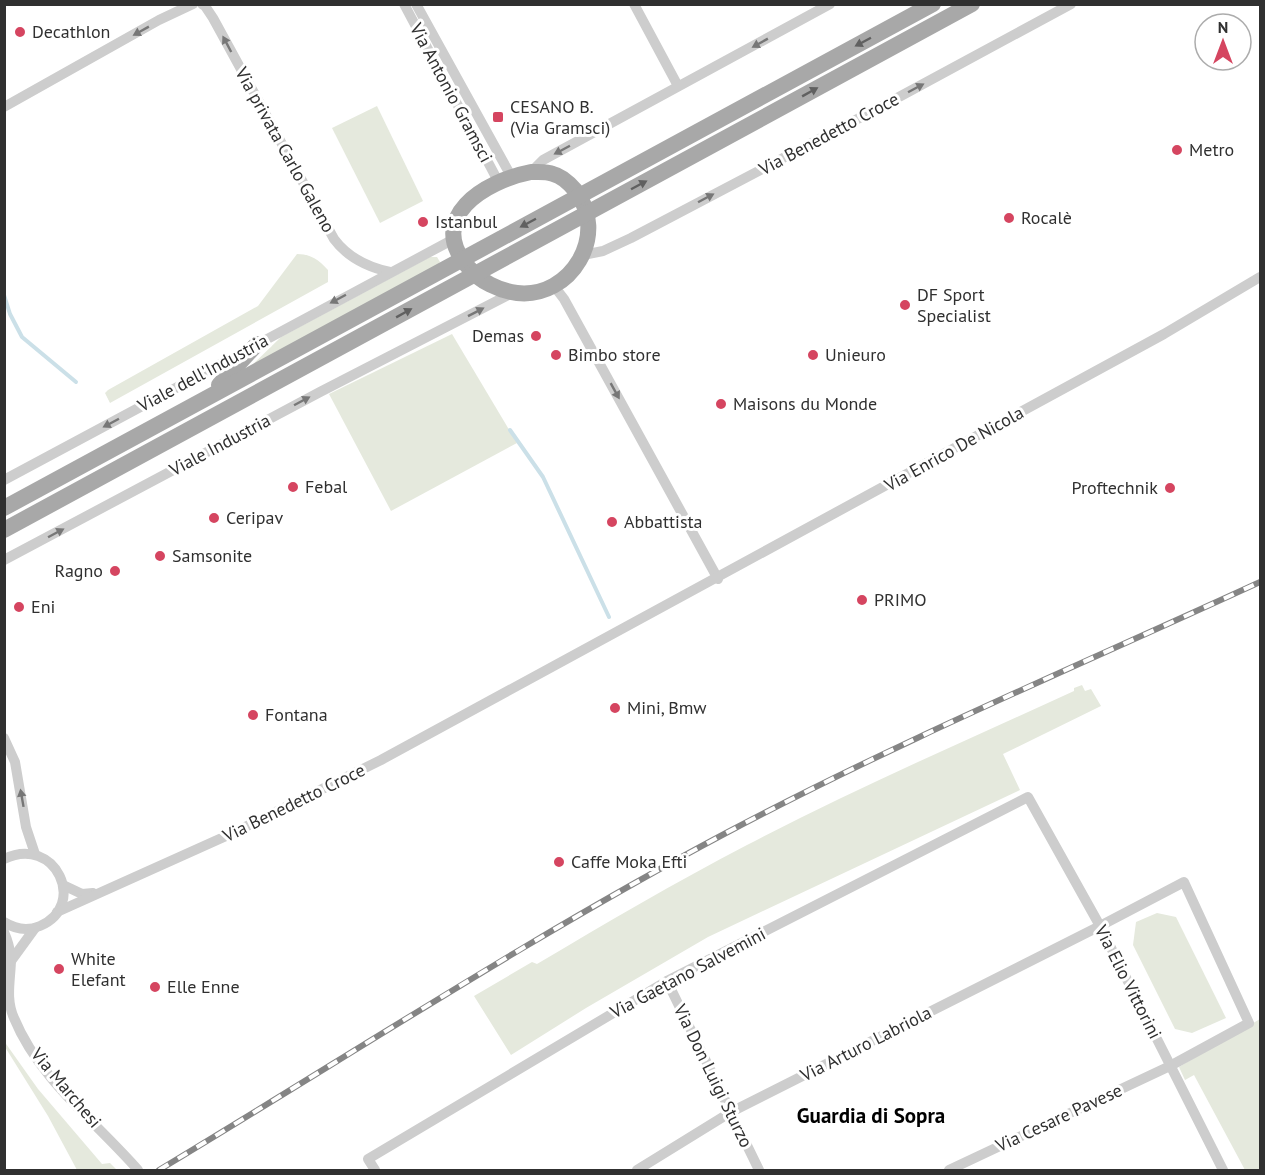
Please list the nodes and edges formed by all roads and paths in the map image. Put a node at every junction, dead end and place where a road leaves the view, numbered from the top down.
1 (193, 4) edge
2 (202, 4) edge
3 (404, 4) edge
4 (416, 4) edge
5 (634, 4) edge
6 (830, 4) edge
7 (933, 4) edge
8 (972, 4) edge
9 (1071, 4) edge
10 (678, 86) junction
11 (4, 107) edge
12 (531, 172) junction
13 (505, 178) junction
14 (579, 195) junction
15 (587, 213) junction
16 (452, 240) junction
17 (583, 255) junction
18 (461, 259) junction
19 (390, 272) junction
20 (474, 275) junction
21 (1260, 277) edge
22 (554, 286) junction
23 (1260, 286) edge
24 (514, 292) junction
25 (1190, 320) junction
26 (257, 344) junction
27 (209, 396) junction
28 (4, 480) edge
29 (4, 508) edge
30 (4, 530) edge
31 (4, 561) edge
32 (718, 579) junction
33 (484, 705) joint
34 (4, 738) edge
35 (1028, 796) joint
36 (4, 852) edge
37 (35, 854) junction
38 (5, 859) edge
39 (63, 885) junction
40 (100, 893) junction
41 (57, 912) junction
42 (4, 922) edge
43 (1100, 926) junction
44 (35, 928) junction
45 (4, 932) edge
46 (11, 961) junction
47 (666, 981) junction
48 (1170, 1066) junction
49 (731, 1112) junction
50 (138, 1170) edge
51 (375, 1170) edge
52 (637, 1170) edge
53 (759, 1170) edge
54 (949, 1170) edge
55 (1223, 1170) edge

1 -> 11 street
19 -> 2 street, Via privata Carlo Galeno
3 - 13 street, Via Antonio Gramsci
4 - 13 street, Via Antonio Gramsci
5 - 10 street
6 -> 10 street
7 -> 14 main road
15 -> 8 main road
17 -> 9 street, Via Benedetto Croce
10 -> 12 street
12 - 13 main road
12 - 14 main road
13 - 16 main road
14 - 15 main road
14 -> 18 main road
15 - 17 main road
15 - 20 main road
16 - 18 main road
16 - 19 street, Viale dell'Industria
17 - 22 main road
18 - 20 main road
18 - 27 main road
19 -> 26 street, Viale dell'Industria
20 - 24 main road
30 -> 20 main road
21 - 25 street, Via Enrico De Nicola
22 - 24 main road
22 -> 32 street
23 - 25 street, Via Enrico De Nicola
31 -> 24 street, Viale Industria
25 - 32 street, Via Enrico De Nicola
26 - 27 main road
26 -> 28 street, Viale dell'Industria
27 - 29 main road
32 - 33 street, Via Enrico De Nicola
33 - 40 street, Via Benedetto Croce
37 -> 34 street
35 - 43 street, Via Elio Vittorini
35 - 47 street, Via Gaetano Salvemini
36 - 38 street
37 - 38 street
37 - 39 street
39 - 40 street
39 - 41 street
40 - 41 street, Via Benedetto Croce
41 - 44 street, Via Benedetto Croce
42 - 44 street
43 - 48 street, Via Elio Vittorini
43 - 48 street, Via Arturo Labriola
43 - 49 street, Via Arturo Labriola
44 - 46 street, Via Benedetto Croce
45 - 46 street, Via Marchesi
46 - 50 street, Via Marchesi
47 - 49 street, Via Don Luigi Sturzo
47 - 51 street, Via Gaetano Salvemini
48 - 54 street, Via Cesare Pavese
48 - 55 street, Via Elio Vittorini
49 - 52 street, Via Arturo Labriola
49 - 53 street, Via Don Luigi Sturzo

